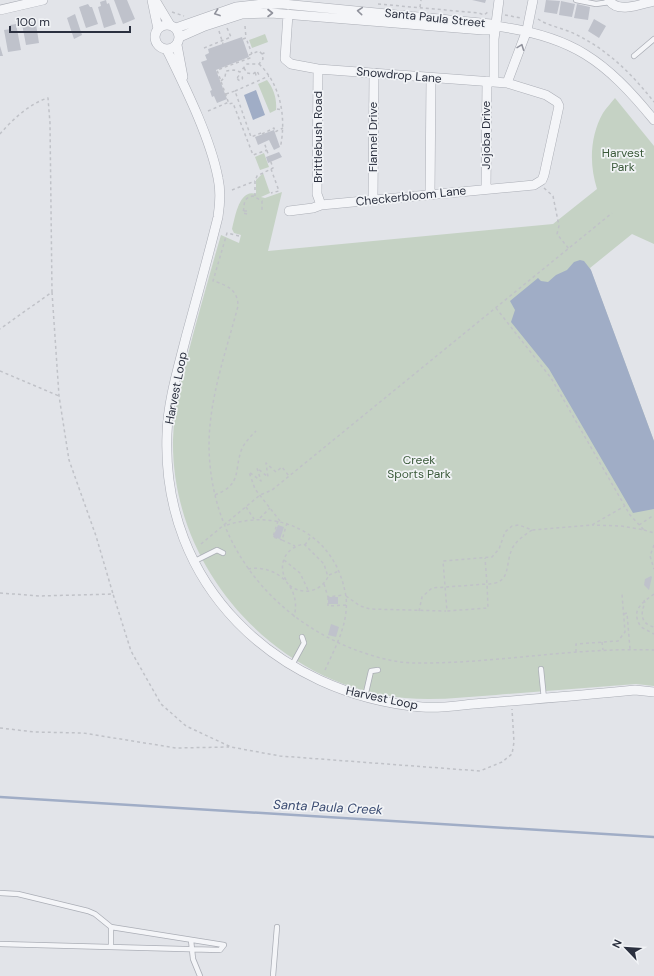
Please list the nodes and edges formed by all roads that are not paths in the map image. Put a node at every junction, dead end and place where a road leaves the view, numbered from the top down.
1 (43, 0) edge
2 (152, 0) edge
3 (155, 0) edge
4 (499, 0) edge
5 (533, 0) edge
6 (576, 0) edge
7 (649, 1) edge
8 (612, 3) edge
9 (0, 10) edge
10 (288, 14) junction
11 (173, 26) junction
12 (495, 26) junction
13 (158, 28) junction
14 (528, 30) junction
15 (654, 39) edge
16 (178, 41) junction
17 (167, 50) junction
18 (634, 56) dead end
19 (318, 69) junction
20 (374, 73) junction
21 (430, 78) junction
22 (490, 81) junction
23 (507, 83) junction
24 (186, 89) junction
25 (654, 120) edge
26 (536, 184) joint
27 (486, 188) junction
28 (430, 194) junction
29 (373, 200) junction
30 (321, 205) junction
31 (290, 211) dead end
32 (223, 552) dead end
33 (194, 561) junction
34 (302, 638) dead end
35 (291, 666) junction
36 (542, 669) dead end
37 (378, 670) dead end
38 (654, 692) edge
39 (365, 697) junction
40 (544, 698) junction
41 (0, 893) edge
42 (111, 927) junction
43 (277, 927) dead end
44 (191, 940) junction
45 (0, 944) edge
46 (111, 946) junction
47 (191, 948) junction
48 (200, 976) edge
49 (272, 976) edge

1 - 9 street
2 - 13 street
3 - 11 street
4 - 12 street, Jojoba Drive
5 - 14 street
6 - 8 lane
7 - 8 street
10 - 12 street, Santa Paula Street
16 -> 10 street, Santa Paula Street
10 - 19 street, Snowdrop Lane
12 -> 11 street, Santa Paula Street
11 - 13 street
11 - 16 street
12 - 14 street
12 - 22 street, Jojoba Drive
13 - 17 street
23 -> 14 street
14 - 25 street
15 - 18 lane
16 - 17 street
16 - 24 street, Harvest Loop
17 - 24 street, Harvest Loop
19 - 20 street, Snowdrop Lane
19 - 30 street, Brittlebush Road
20 - 21 street, Snowdrop Lane
20 - 29 street, Flannel Drive
21 - 22 street, Snowdrop Lane
21 - 28 street
22 - 23 street, Snowdrop Lane
22 - 27 street, Jojoba Drive
23 - 26 street, Snowdrop Lane
24 - 33 street, Harvest Loop
26 - 27 street, Checkerbloom Lane
27 - 28 street, Checkerbloom Lane
28 - 29 street, Checkerbloom Lane
29 - 30 street, Checkerbloom Lane
30 - 31 street, Checkerbloom Lane
32 - 33 lane
33 - 35 street, Harvest Loop
34 - 35 lane
35 - 39 street, Harvest Loop
36 - 40 lane
37 - 39 lane
38 - 40 street, Harvest Loop
39 - 40 street, Harvest Loop
41 - 42 lane
42 - 44 lane
42 - 46 lane
43 - 49 lane
44 - 47 lane
44 - 47 lane
45 - 46 lane
46 - 47 lane
47 - 48 lane

